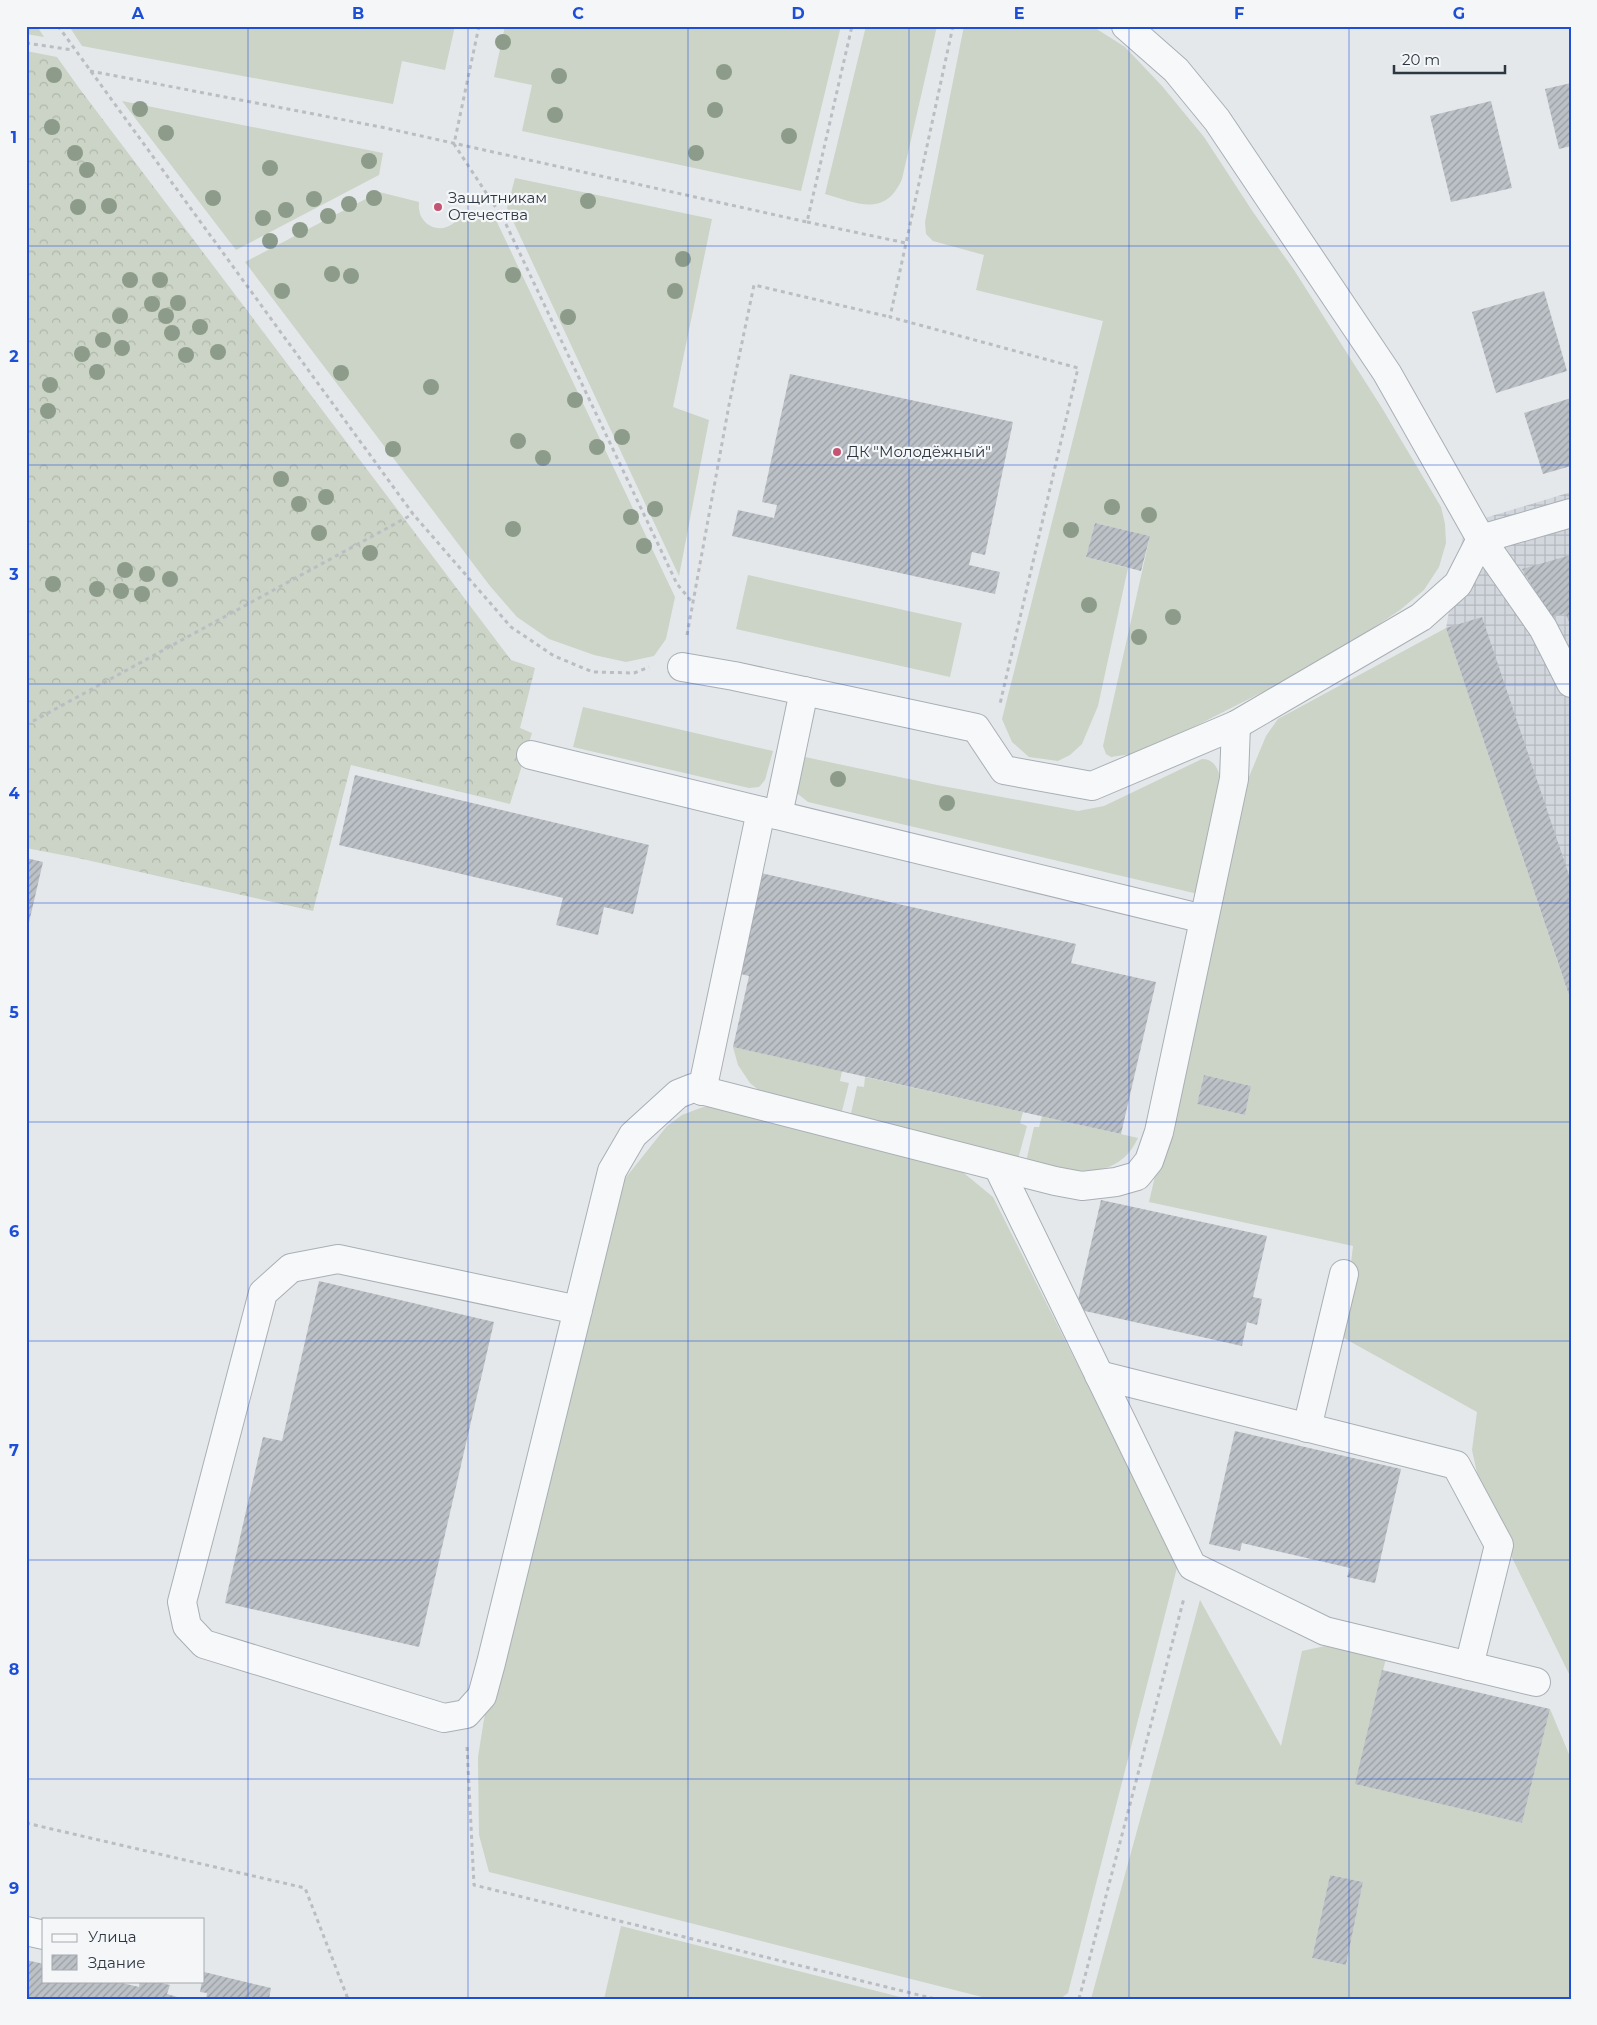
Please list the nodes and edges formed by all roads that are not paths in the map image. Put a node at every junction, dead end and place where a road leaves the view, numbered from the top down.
1 (1126, 26) edge
2 (1571, 513) edge
3 (1481, 539) junction
4 (682, 667) road end
5 (1567, 668) edge
6 (804, 691) junction
7 (1236, 725) junction
8 (531, 755) dead end
9 (770, 813) junction
10 (1204, 919) junction
11 (702, 1091) junction
12 (998, 1166) junction
13 (1344, 1274) dead end
14 (578, 1310) junction
15 (1099, 1375) junction
16 (1307, 1428) junction
17 (1470, 1666) junction
18 (1536, 1682) dead end
19 (26, 1931) edge
20 (42, 1935) edge

1 - 3 street
2 - 3 street
3 - 5 street
3 - 7 street
4 - 6 street
6 - 7 street
6 - 9 street
7 - 10 street
8 - 9 street
9 - 10 street
9 - 11 street
10 - 12 street
11 - 12 street
11 - 14 street
12 - 15 street
13 - 16 street
14 - 14 street
15 - 16 street
15 - 17 street
16 - 17 street
17 - 18 street
19 - 20 street

